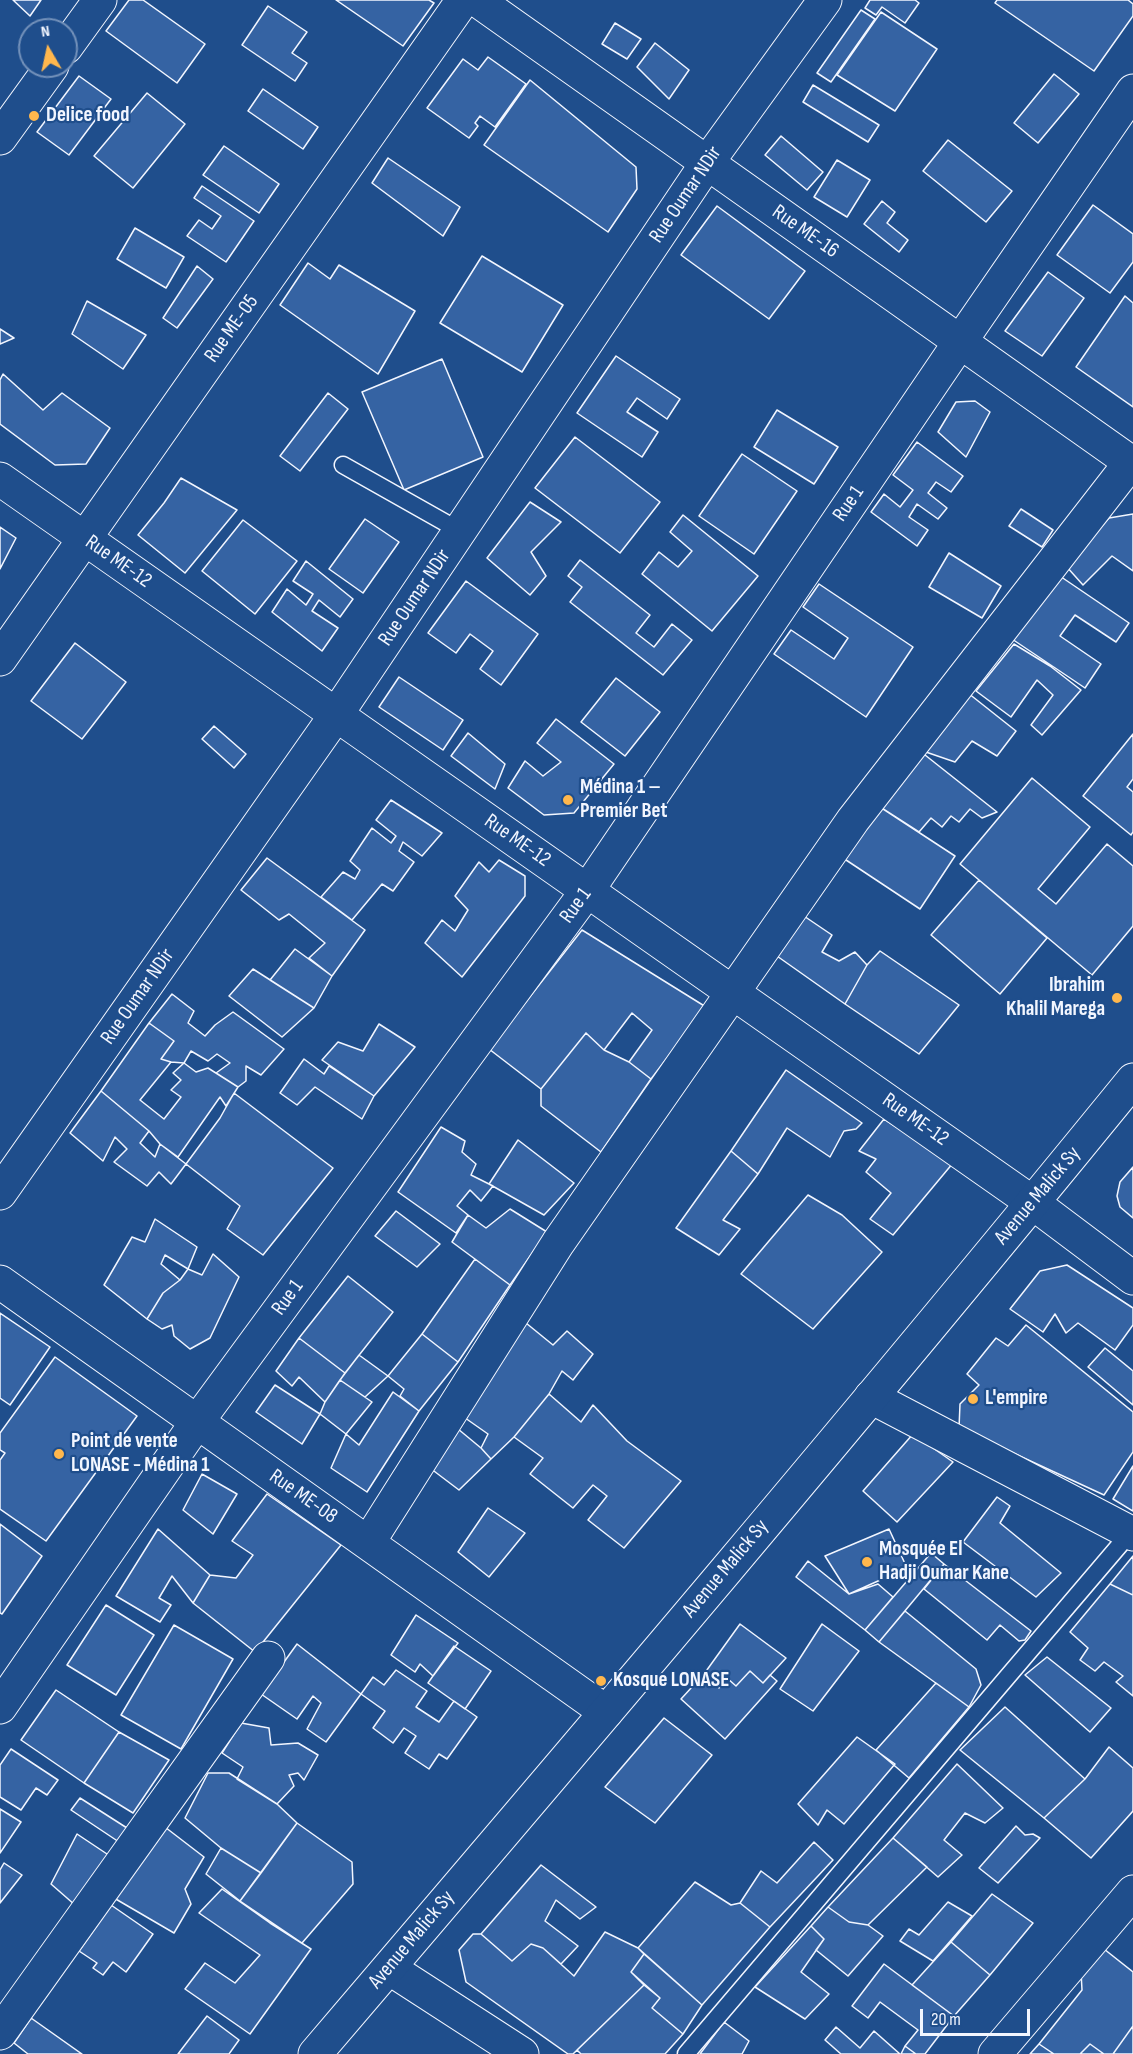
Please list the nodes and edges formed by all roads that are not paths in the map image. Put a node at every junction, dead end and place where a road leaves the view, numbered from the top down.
1 (100, 0) edge
2 (463, 0) edge
3 (477, 0) edge
4 (825, 0) edge
5 (78, 30) edge
6 (43, 78) edge
7 (1133, 91) edge
8 (0, 138) edge
9 (707, 163) junction
10 (960, 342) junction
11 (1132, 463) edge
12 (343, 465) dead end
13 (0, 479) edge
14 (460, 531) junction
15 (84, 539) junction
16 (0, 659) edge
17 (336, 715) junction
18 (587, 891) junction
19 (734, 993) junction
20 (1133, 1080) edge
21 (0, 1193) edge
22 (1033, 1203) junction
23 (1133, 1278) edge
24 (0, 1282) edge
25 (871, 1397) junction
26 (197, 1422) junction
27 (1131, 1534) edge
28 (368, 1543) junction
29 (268, 1658) dead end
30 (0, 1707) edge
31 (606, 1712) junction
32 (1133, 1892) edge
33 (388, 1968) junction
34 (0, 2034) edge
35 (315, 2054) edge
36 (522, 2054) edge
37 (686, 2054) edge
38 (995, 2054) edge

1 - 5 street
2 - 15 street, Rue ME-05
3 - 9 street, Rue ME-16
4 - 9 street, Rue Oumar NDir
6 - 8 street
7 - 10 street, Rue 1
9 - 10 street, Rue ME-16
9 - 14 street, Rue Oumar NDir
10 - 11 street, Rue ME-16
10 - 18 street, Rue 1
11 - 19 street
12 - 14 lane
13 - 15 street, Rue ME-12
14 - 17 street, Rue Oumar NDir
15 - 16 street, Rue ME-05
15 - 17 street, Rue ME-12
17 - 18 street, Rue ME-12
17 - 21 street, Rue Oumar NDir
18 - 19 street, Rue ME-12
18 - 26 street, Rue 1
19 - 22 street, Rue ME-12
19 - 28 street
20 - 22 street, Avenue Malick Sy
22 - 23 street, Rue ME-12
22 - 25 street, Avenue Malick Sy
24 - 26 street, Rue ME-08
25 - 27 street
25 - 31 street, Avenue Malick Sy
26 - 28 street, Rue ME-08
26 - 30 street, Rue 1
27 - 37 lane
28 - 31 street, Rue ME-08
29 - 34 street
31 - 33 street, Avenue Malick Sy
32 - 38 street
33 - 35 street, Avenue Malick Sy
33 - 36 street

